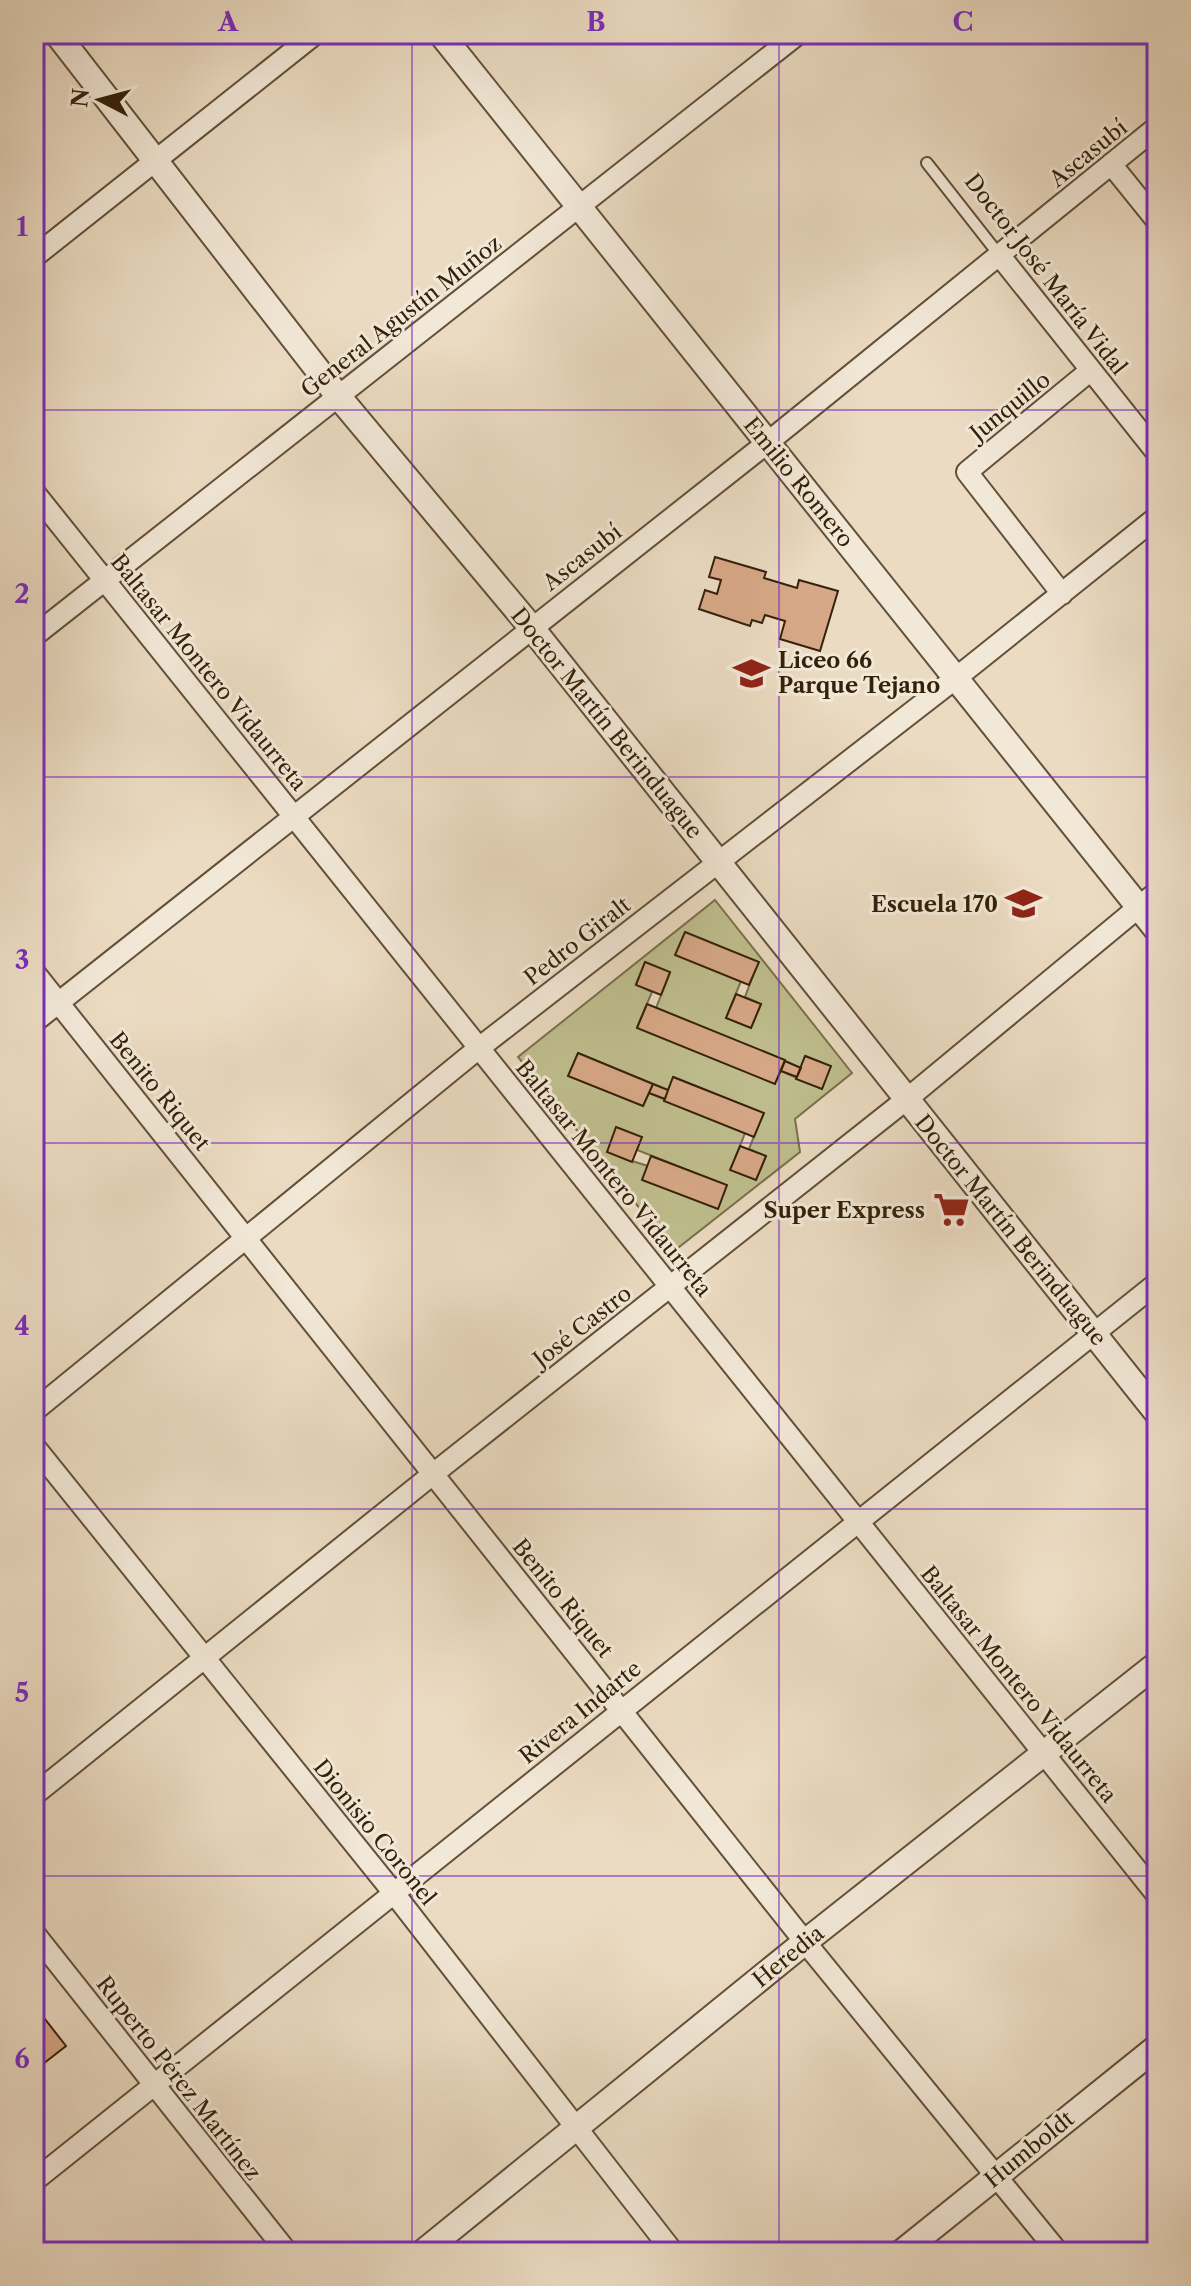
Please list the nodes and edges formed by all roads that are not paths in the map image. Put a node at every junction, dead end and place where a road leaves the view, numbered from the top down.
1 (57, 34) edge
2 (315, 34) edge
3 (441, 34) edge
4 (798, 34) edge
5 (1157, 127) edge
6 (156, 159) junction
7 (927, 163) dead end
8 (1111, 164) junction
9 (579, 208) junction
10 (1157, 221) edge
11 (1000, 256) junction
12 (34, 257) edge
13 (1091, 370) junction
14 (338, 396) junction
15 (767, 443) junction
16 (1157, 453) edge
17 (34, 492) edge
18 (1157, 517) edge
19 (104, 580) junction
20 (1062, 594) junction
21 (531, 627) junction
22 (34, 636) edge
23 (956, 678) junction
24 (293, 816) junction
25 (718, 862) junction
26 (1148, 899) edge
27 (1157, 930) edge
28 (34, 972) edge
29 (58, 1002) junction
30 (34, 1022) edge
31 (479, 1048) junction
32 (907, 1099) junction
33 (246, 1237) junction
34 (1157, 1283) edge
35 (670, 1287) junction
36 (1094, 1333) junction
37 (34, 1411) edge
38 (1157, 1413) edge
39 (34, 1446) edge
40 (433, 1474) junction
41 (857, 1520) junction
42 (205, 1658) junction
43 (1157, 1664) edge
44 (621, 1709) junction
45 (1046, 1755) junction
46 (34, 1795) edge
47 (393, 1892) junction
48 (1157, 1895) edge
49 (34, 1933) edge
50 (805, 1942) junction
51 (1157, 2047) edge
52 (154, 2084) junction
53 (576, 2128) junction
54 (996, 2177) junction
55 (34, 2181) edge
56 (287, 2252) edge
57 (423, 2252) edge
58 (673, 2252) edge
59 (902, 2252) edge
60 (1058, 2252) edge

1 - 6 street, Doctor Martín Berinduague
2 - 6 street
3 - 9 street, Emilio Romero
4 - 9 street, General Agustín Muñoz
5 - 8 street, Ascasubí
6 - 12 street
6 - 14 street, Doctor Martín Berinduague
7 - 11 lane, Doctor José María Vidal
8 - 10 street
8 - 11 street, Ascasubí
9 - 14 street, General Agustín Muñoz
9 - 15 street, Emilio Romero
11 - 13 street, Doctor José María Vidal
11 - 15 street, Ascasubí
13 - 16 street, Doctor José María Vidal
13 - 20 street, Junquillo
14 - 19 street, General Agustín Muñoz
14 - 21 street, Doctor Martín Berinduague
15 - 21 street, Ascasubí
15 - 23 street, Emilio Romero
17 - 19 street, Baltasar Montero Vidaurreta
18 - 20 street, Pedro Giralt
19 - 22 street, General Agustín Muñoz
19 - 24 street, Baltasar Montero Vidaurreta
20 - 23 street, Pedro Giralt
21 - 24 street, Ascasubí
21 - 25 street, Doctor Martín Berinduague
23 - 25 street, Pedro Giralt
23 - 26 street, Emilio Romero
24 - 29 street, Ascasubí
24 - 31 street, Baltasar Montero Vidaurreta
25 - 31 street, Pedro Giralt
25 - 32 street, Doctor Martín Berinduague
26 - 27 street, Emilio Romero
26 - 32 street, José Castro
28 - 29 street, Benito Riquet
29 - 30 street, Ascasubí
29 - 33 street, Benito Riquet
31 - 33 street, Pedro Giralt
31 - 35 street, Baltasar Montero Vidaurreta
32 - 35 street, José Castro
32 - 36 street, Doctor Martín Berinduague
33 - 37 street, Pedro Giralt
33 - 40 street, Benito Riquet
34 - 36 street, Rivera Indarte
35 - 40 street, José Castro
35 - 41 street, Baltasar Montero Vidaurreta
36 - 38 street, Doctor Martín Berinduague
36 - 41 street, Rivera Indarte
39 - 42 street, Dionisio Coronel
40 - 42 street, José Castro
40 - 44 street, Benito Riquet
41 - 44 street, Rivera Indarte
41 - 45 street, Baltasar Montero Vidaurreta
42 - 46 street, José Castro
42 - 47 street, Dionisio Coronel
43 - 45 street, Heredia
44 - 47 street, Rivera Indarte
44 - 50 street, Benito Riquet
45 - 48 street, Baltasar Montero Vidaurreta
45 - 50 street, Heredia
47 - 52 street, Rivera Indarte
47 - 53 street, Dionisio Coronel
49 - 52 street, Ruperto Pérez Martínez
50 - 53 street, Heredia
50 - 54 street, Benito Riquet
51 - 54 street, Humboldt
52 - 55 street, Rivera Indarte
52 - 56 street, Ruperto Pérez Martínez
53 - 57 street, Heredia
53 - 58 street, Dionisio Coronel
54 - 59 street, Humboldt
54 - 60 street, Benito Riquet

